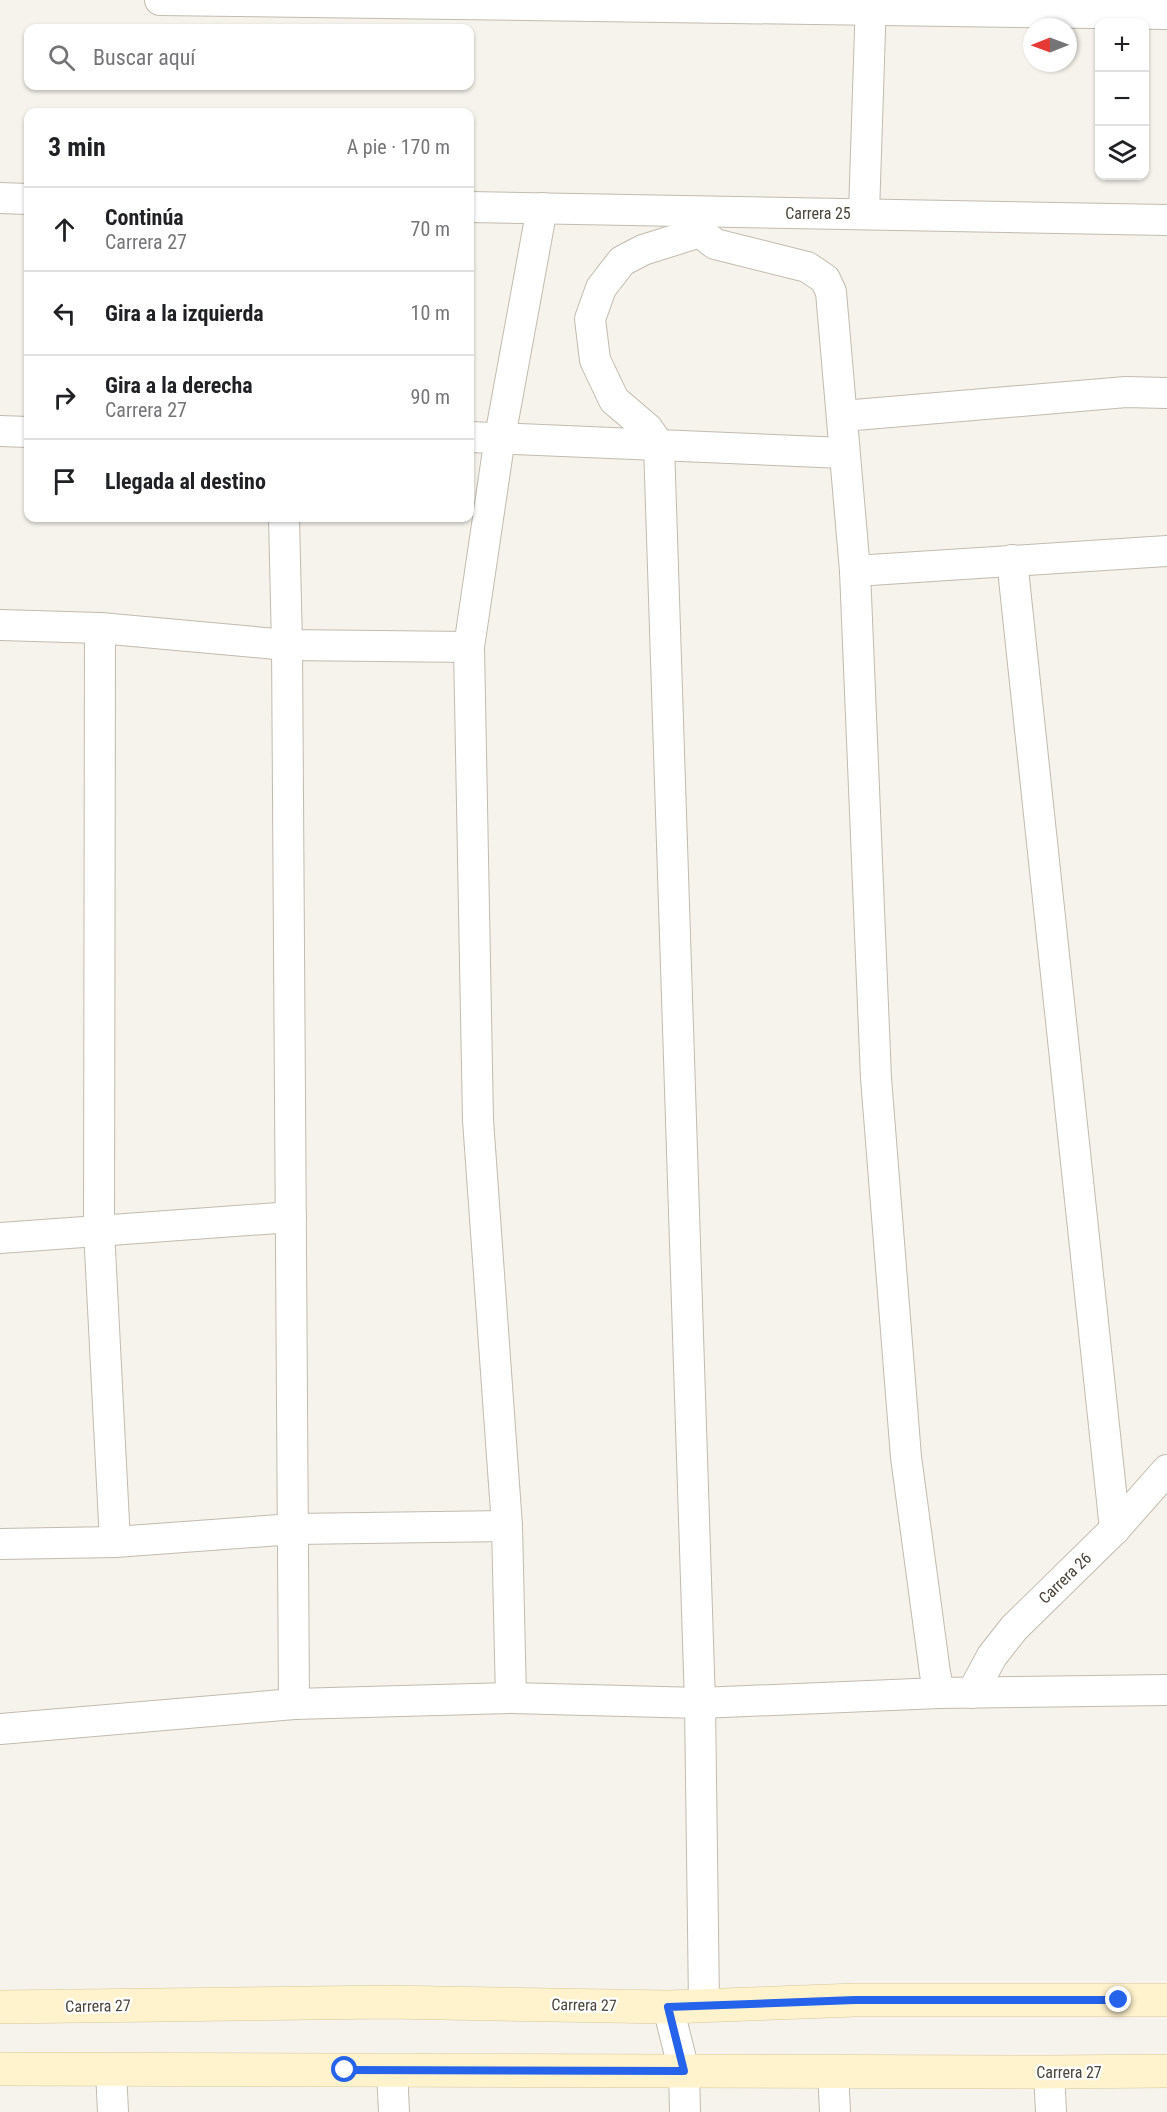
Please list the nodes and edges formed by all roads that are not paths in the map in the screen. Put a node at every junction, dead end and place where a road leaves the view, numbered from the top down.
1 (160, 0) edge
2 (168, 0) edge
3 (871, 5) edge
4 (1167, 14) edge
5 (0, 198) edge
6 (24, 199) edge
7 (474, 207) edge
8 (542, 208) junction
9 (864, 213) junction
10 (1167, 220) edge
11 (695, 222) junction
12 (1167, 393) edge
13 (843, 416) junction
14 (0, 431) edge
15 (24, 432) edge
16 (474, 437) edge
17 (500, 437) junction
18 (659, 445) junction
19 (844, 453) junction
20 (285, 522) edge
21 (1167, 551) edge
22 (1012, 560) junction
23 (855, 571) junction
24 (0, 625) edge
25 (100, 628) junction
26 (287, 645) junction
27 (469, 647) junction
28 (291, 1217) junction
29 (99, 1230) junction
30 (0, 1238) edge
31 (1167, 1470) edge
32 (507, 1526) junction
33 (294, 1529) junction
34 (1115, 1529) junction
35 (115, 1542) junction
36 (0, 1544) edge
37 (1167, 1689) edge
38 (939, 1693) junction
39 (972, 1693) junction
40 (511, 1698) junction
41 (700, 1703) junction
42 (294, 1704) junction
43 (0, 1729) edge
44 (1167, 2000) edge
45 (704, 2004) junction
46 (0, 2007) edge
47 (668, 2007) junction
48 (0, 2069) edge
49 (111, 2070) junction
50 (392, 2070) junction
51 (684, 2071) junction
52 (833, 2071) junction
53 (1167, 2071) edge
54 (1049, 2072) junction
55 (113, 2112) edge
56 (394, 2112) edge
57 (685, 2112) edge
58 (835, 2112) edge
59 (1051, 2112) edge

1 - 2 street
2 - 3 street
3 - 4 street
3 - 9 street
5 - 6 street
7 - 8 street, Carrera 25
8 - 11 street, Carrera 25
8 - 17 street
9 - 10 street, Carrera 25
9 - 11 street, Carrera 25
11 - 13 street
11 - 18 street
12 - 13 street
13 - 19 street
14 - 15 street
16 - 17 street
17 - 18 street
17 - 27 street
18 - 19 street
18 - 41 street
19 - 23 street
20 - 26 street
21 - 22 street
22 - 23 street
22 - 34 street
23 - 38 street
24 - 25 street
25 - 26 street
25 - 29 street
26 - 27 street
26 - 28 street
27 - 32 street
28 - 29 street
28 - 33 street
29 - 30 street
29 - 35 street
31 - 34 street, Carrera 26
32 - 33 street
32 - 40 street
33 - 35 street
33 - 42 street
34 - 39 street, Carrera 26
35 - 36 street
37 - 39 street
38 - 39 street
38 - 41 street
40 - 41 street
40 - 42 street
41 - 45 street
42 - 43 street
44 - 45 street, Carrera 27
45 - 47 street, Carrera 27
46 - 47 street, Carrera 27
47 - 51 street
48 - 49 street, Carrera 27
49 - 50 street, Carrera 27
49 - 55 street
50 - 51 street, Carrera 27
50 - 56 street
51 - 52 street, Carrera 27
51 - 57 street
52 - 54 street, Carrera 27
52 - 58 street
53 - 54 street, Carrera 27
54 - 59 street

